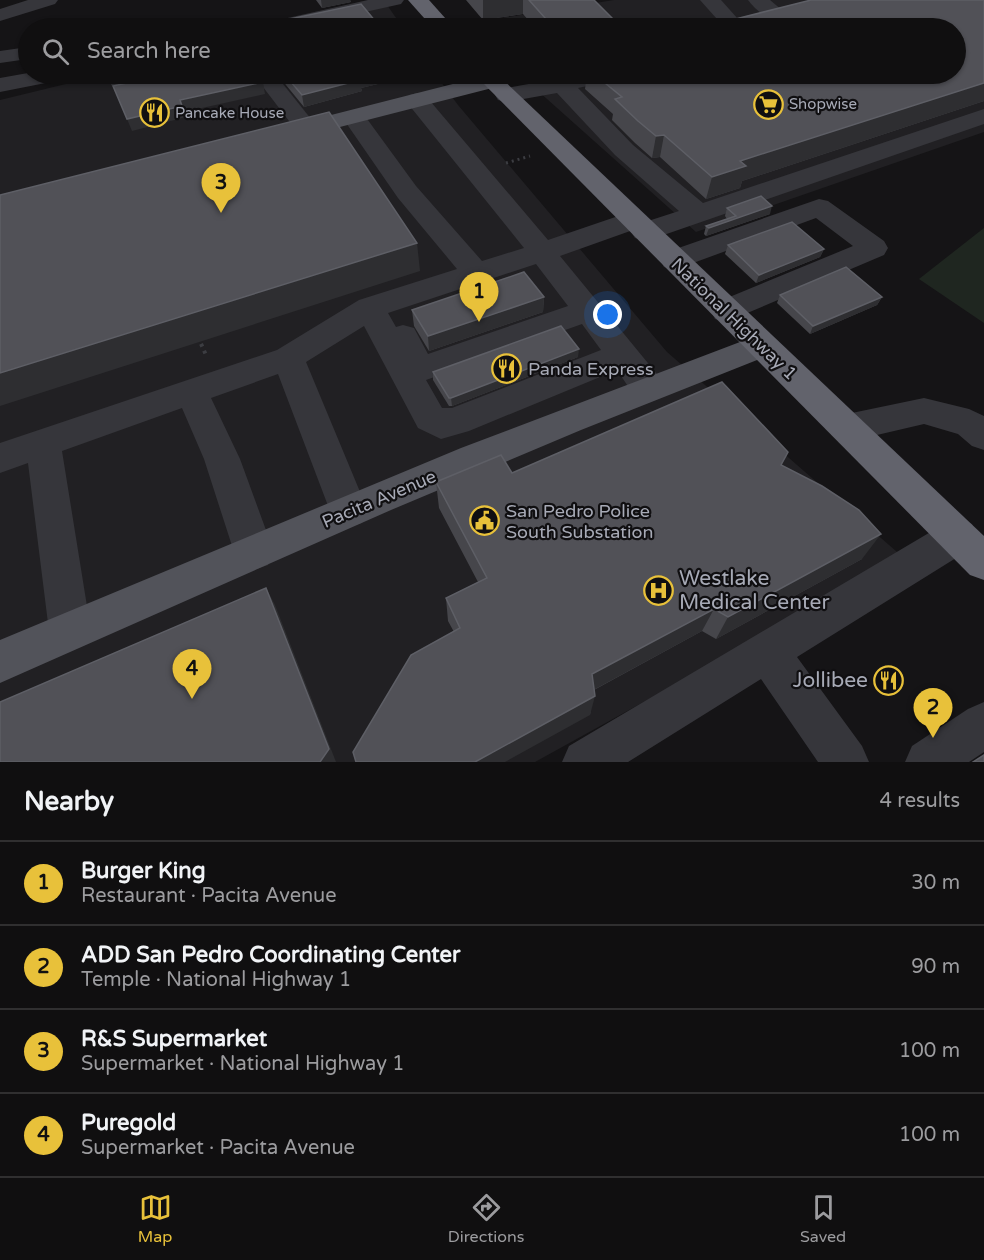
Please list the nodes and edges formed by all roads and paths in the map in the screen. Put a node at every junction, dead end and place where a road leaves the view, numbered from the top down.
1 (48, 0) edge
2 (394, 0) edge
3 (418, 0) edge
4 (710, 0) edge
5 (758, 0) edge
6 (801, 10) edge
7 (0, 15) edge
8 (779, 16) junction
9 (313, 18) edge
10 (435, 18) edge
11 (726, 18) edge
12 (772, 18) edge
13 (18, 54) edge
14 (0, 57) edge
15 (18, 82) edge
16 (272, 84) edge
17 (487, 84) edge
18 (503, 84) edge
19 (546, 84) edge
20 (566, 84) edge
21 (0, 85) edge
22 (561, 85) junction
23 (417, 100) junction
24 (984, 116) edge
25 (354, 117) junction
26 (307, 129) junction
27 (274, 138) edge
28 (560, 148) junction
29 (475, 172) junction
30 (697, 212) junction
31 (639, 226) junction
32 (542, 252) junction
33 (674, 260) junction
34 (475, 273) junction
35 (378, 305) junction
36 (588, 310) junction
37 (726, 311) junction
38 (196, 331) edge
39 (761, 346) junction
40 (623, 354) junction
41 (288, 358) junction
42 (206, 386) junction
43 (649, 388) junction
44 (847, 428) junction
45 (984, 436) edge
46 (44, 443) junction
47 (0, 458) edge
48 (349, 511) junction
49 (971, 549) edge
50 (255, 552) junction
51 (70, 631) junction
52 (767, 651) junction
53 (0, 662) edge
54 (984, 725) edge
55 (585, 762) edge
56 (846, 762) edge
57 (928, 762) edge

1 - 7 lane
2 - 9 lane
3 - 10 highway
4 - 11 lane
5 - 8 lane
6 - 8 lane
8 - 12 lane
13 - 14 lane
15 - 21 lane
16 - 26 lane
17 - 23 main road
18 - 28 highway, National Highway 1
19 - 22 lane
20 - 22 lane
22 - 30 lane
23 - 25 main road
23 - 29 lane
24 - 30 lane
25 - 26 main road
25 - 34 lane
26 - 27 main road
28 - 29 path
28 - 31 highway, National Highway 1
29 - 32 lane
30 - 31 lane
31 - 32 lane
31 - 33 highway, National Highway 1
32 - 34 lane
32 - 36 lane
33 - 37 highway, National Highway 1
33 - 37 lane
34 - 35 lane
35 - 36 lane
35 - 40 lane
35 - 41 lane
36 - 40 lane
37 - 39 highway, National Highway 1
38 - 42 path
39 - 43 main road, Pacita Avenue
39 - 44 highway, National Highway 1
40 - 43 lane
41 - 42 lane
41 - 48 lane
42 - 46 lane
42 - 50 lane
43 - 48 main road, Pacita Avenue
44 - 45 lane
44 - 49 highway, National Highway 1
46 - 47 lane
46 - 51 lane
48 - 50 main road, Pacita Avenue
49 - 52 lane
50 - 51 main road, Pacita Avenue
51 - 53 main road, Pacita Avenue
52 - 55 lane
52 - 56 lane
54 - 57 lane

